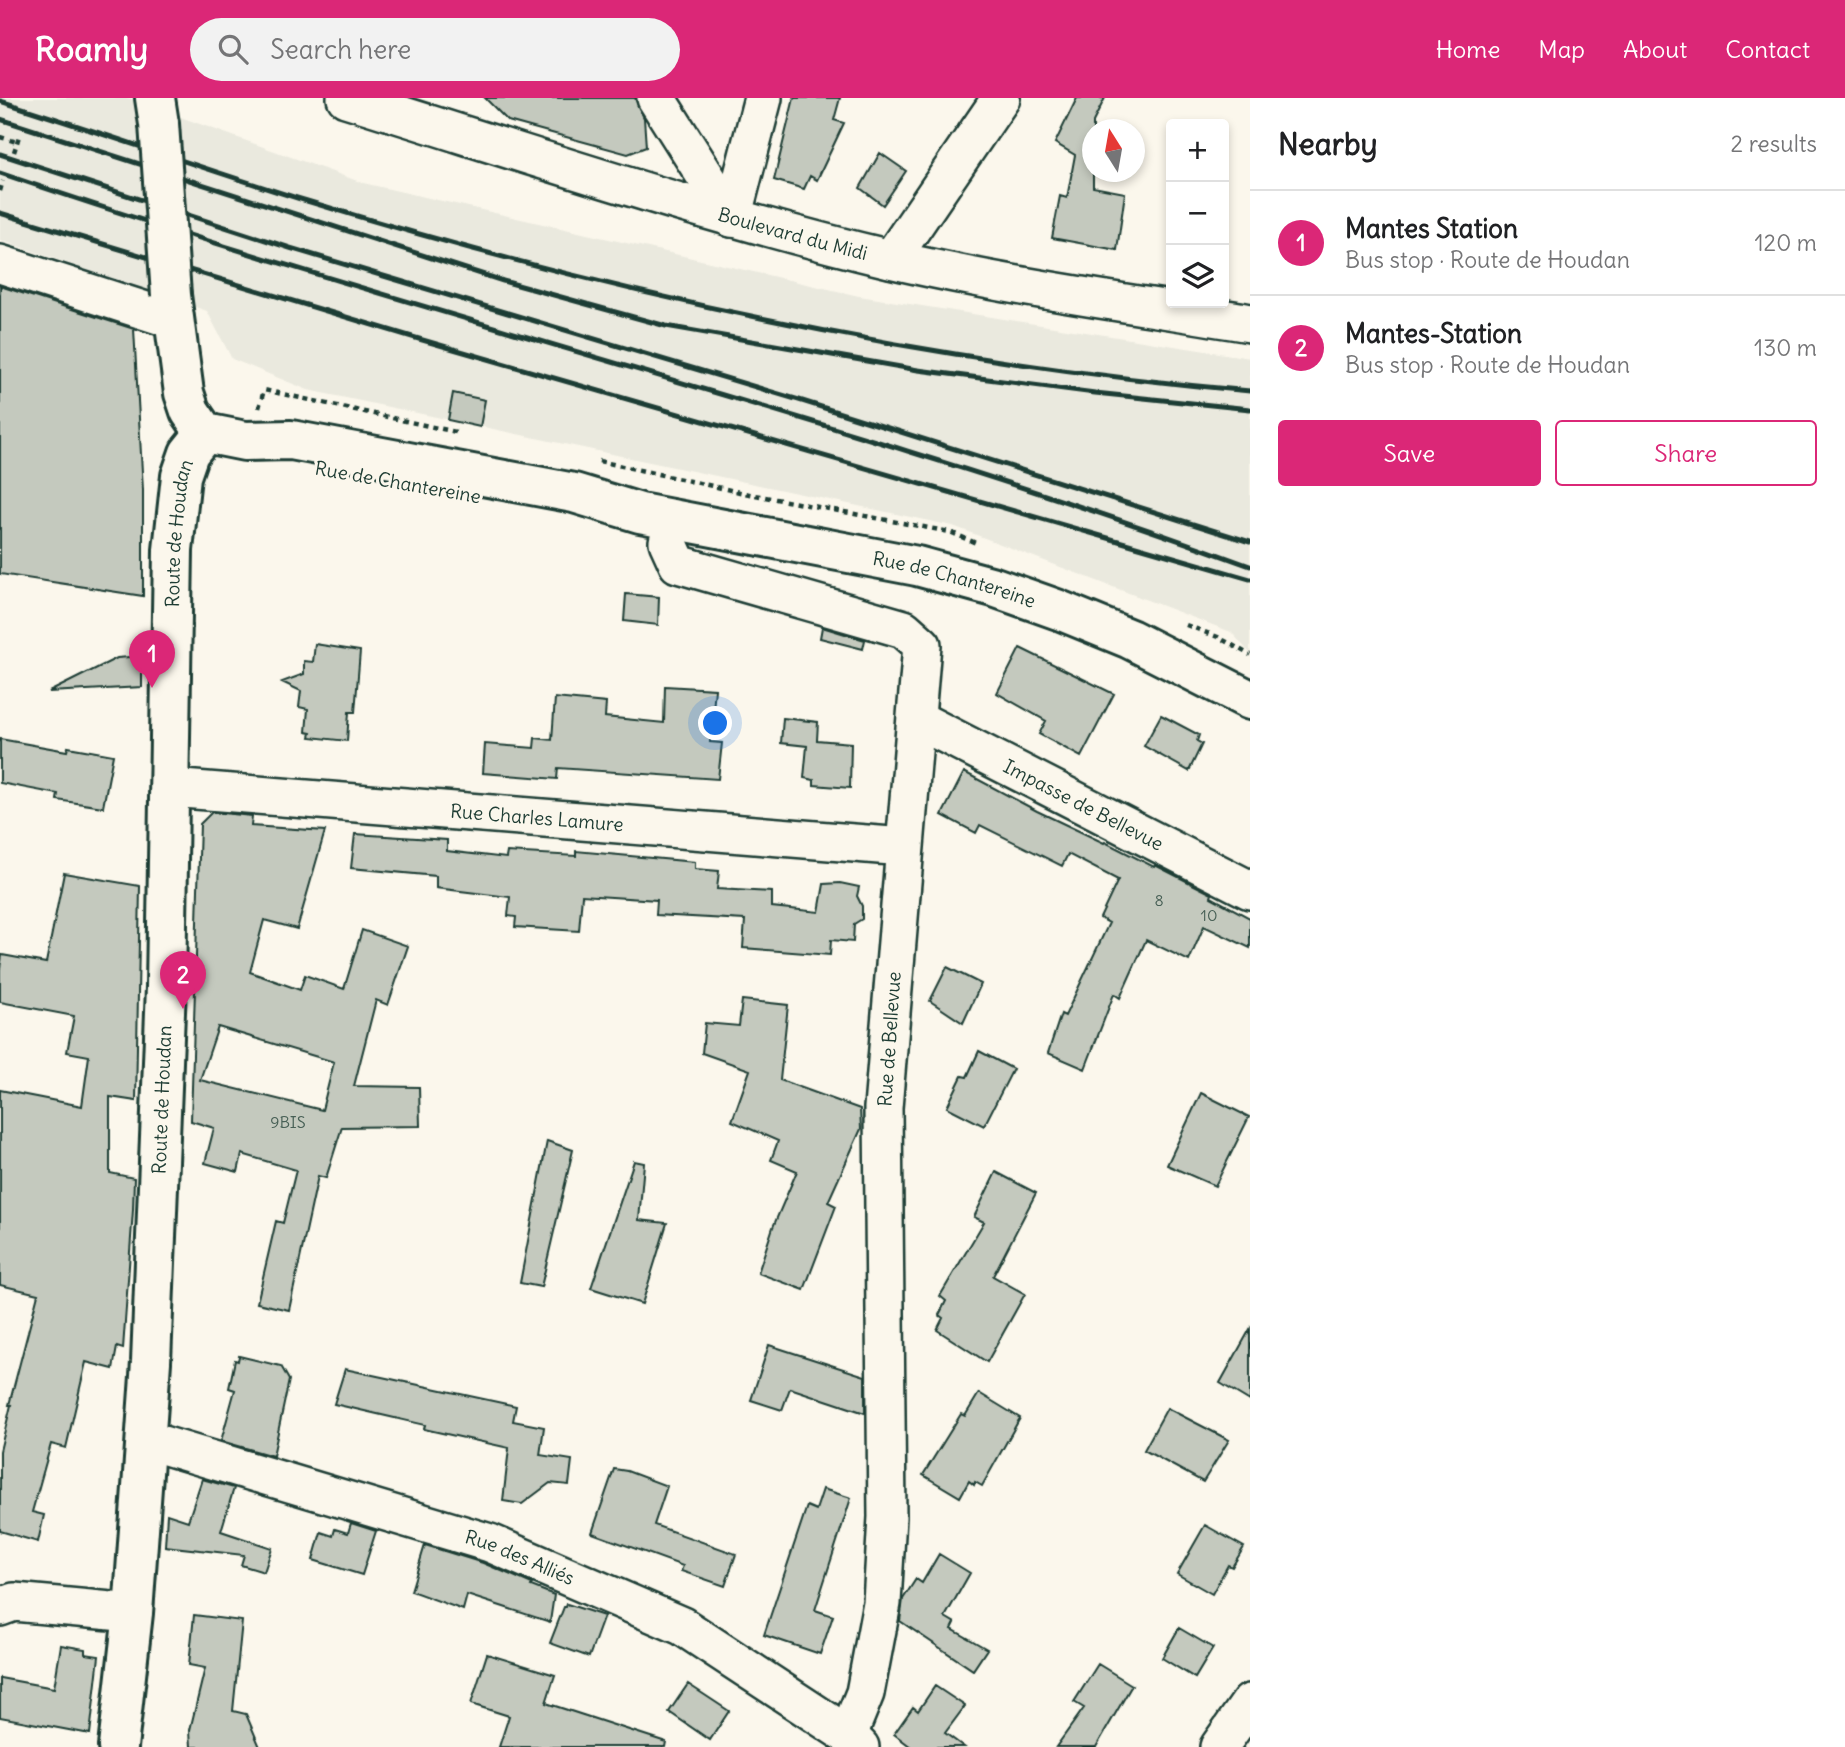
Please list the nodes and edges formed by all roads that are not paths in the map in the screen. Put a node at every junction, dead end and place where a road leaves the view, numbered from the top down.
1 (346, 98) edge
2 (656, 98) edge
3 (763, 98) edge
4 (1000, 98) edge
5 (157, 111) edge
6 (732, 218) junction
7 (891, 259) junction
8 (0, 264) edge
9 (173, 307) junction
10 (1250, 323) edge
11 (205, 433) junction
12 (657, 516) junction
13 (1250, 700) edge
14 (918, 720) junction
15 (170, 788) junction
16 (904, 848) junction
17 (1250, 890) edge
18 (146, 1440) junction
19 (0, 1607) edge
20 (133, 1613) junction
21 (1250, 1703) edge
22 (854, 1741) edge
23 (118, 1747) edge
24 (1219, 1747) edge

1 - 6 street, Boulevard du Midi
2 - 6 street
3 - 6 street
4 - 7 street
5 - 9 main road, Route de Houdan, bridge
6 - 7 street, Boulevard du Midi
7 - 10 street, Boulevard du Midi
8 - 9 street
9 - 11 main road, Route de Houdan
11 - 12 main road, Rue de Chantereine
11 - 15 main road, Route de Houdan
12 - 13 main road, Rue de Chantereine
12 - 14 street, Rue de Bellevue
14 - 16 street, Rue de Bellevue
14 - 17 street, Impasse de Bellevue
15 - 16 street, Rue Charles Lamure
15 - 18 main road, Route de Houdan
16 - 22 street, Rue de Bellevue
18 - 20 main road, Route de Houdan
18 - 22 street, Rue des Alliés
19 - 20 street
20 - 23 main road, Route de Houdan
21 - 24 street

